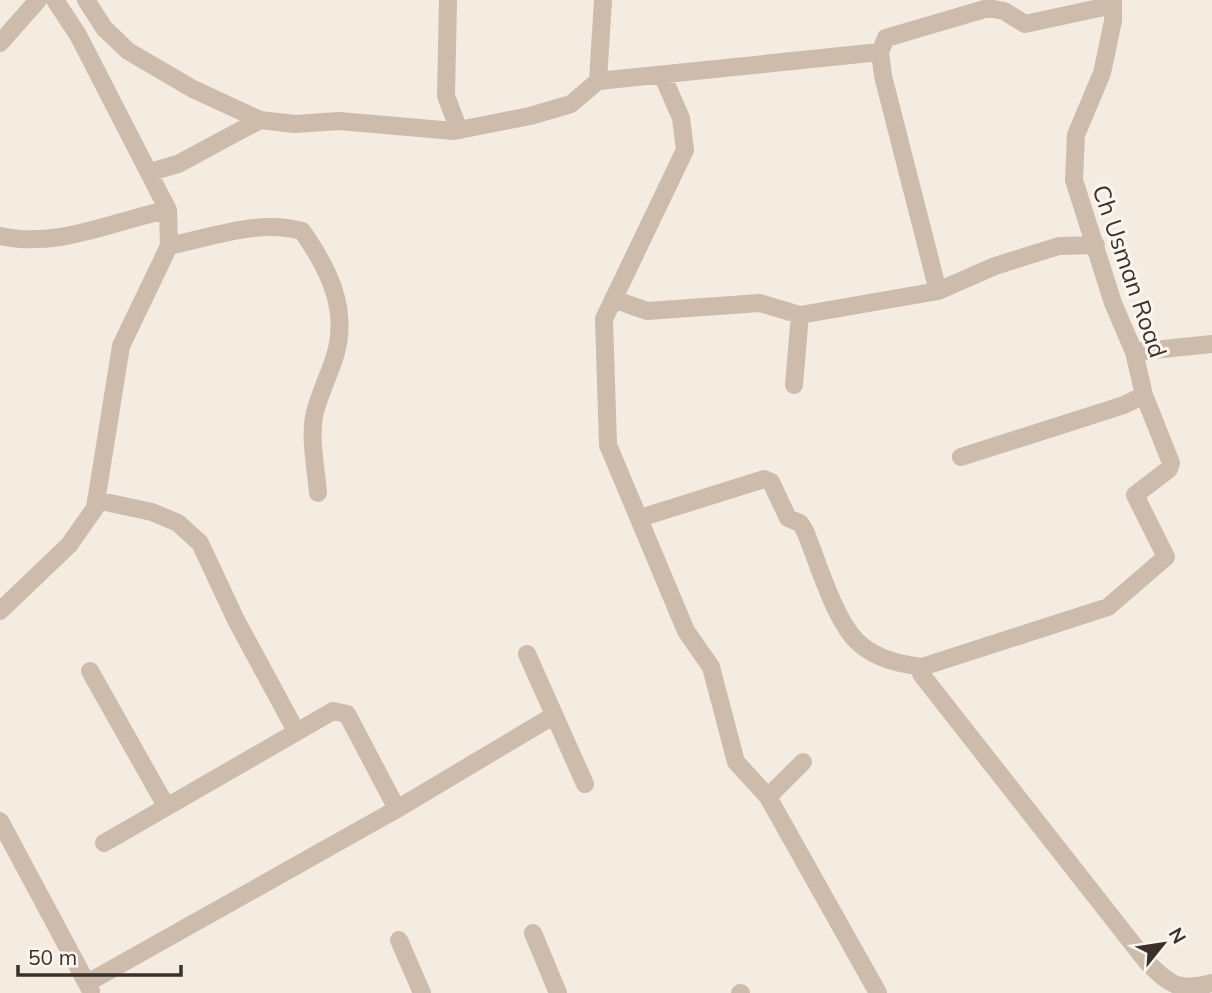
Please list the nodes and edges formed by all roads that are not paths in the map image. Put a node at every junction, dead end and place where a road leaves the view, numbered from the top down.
1 (38, 0) edge
2 (55, 0) edge
3 (86, 0) edge
4 (448, 0) edge
5 (603, 0) edge
6 (1113, 2) edge
7 (0, 43) edge
8 (880, 52) junction
9 (663, 76) junction
10 (598, 81) junction
11 (260, 120) junction
12 (459, 130) junction
13 (150, 172) junction
14 (168, 210) junction
15 (0, 236) edge
16 (1096, 245) junction
17 (169, 246) junction
18 (938, 292) junction
19 (613, 299) junction
20 (800, 315) junction
21 (1212, 344) edge
22 (1135, 352) junction
23 (794, 385) dead end
24 (1144, 396) junction
25 (961, 457) dead end
26 (318, 493) dead end
27 (96, 500) junction
28 (640, 518) junction
29 (0, 611) edge
30 (527, 654) dead end
31 (922, 667) junction
32 (90, 671) dead end
33 (553, 716) junction
34 (296, 731) junction
35 (803, 762) dead end
36 (585, 785) dead end
37 (768, 797) junction
38 (166, 806) junction
39 (397, 808) junction
40 (0, 821) edge
41 (104, 843) dead end
42 (533, 933) dead end
43 (399, 940) dead end
44 (1212, 984) edge
45 (90, 987) edge
46 (422, 993) edge
47 (558, 993) edge
48 (878, 993) edge

1 - 7 street
2 - 13 street
3 - 11 street
4 - 12 street
5 - 10 street
6 - 8 street
6 - 16 street, Ch Usman Road
8 - 9 street
8 - 18 street
9 - 10 street
9 - 19 street
10 - 12 street
11 - 12 street
11 - 13 street
13 - 14 street
14 - 15 street
14 - 17 street
16 - 18 street
16 - 22 street, Ch Usman Road
17 - 26 street
17 - 27 street
18 - 20 street
19 - 20 street
19 - 28 street
20 - 23 street
21 - 22 street
22 - 24 street, Ch Usman Road
24 - 25 street
24 - 31 street, Ch Usman Road
27 - 29 street
27 - 34 street
28 - 31 street
28 - 37 street
30 - 33 street
31 - 44 street
32 - 38 street
33 - 36 street
33 - 39 street
34 - 38 street
34 - 39 street
35 - 37 street
37 - 48 street
38 - 41 street
39 - 45 street
40 - 45 street
42 - 47 street
43 - 46 street

